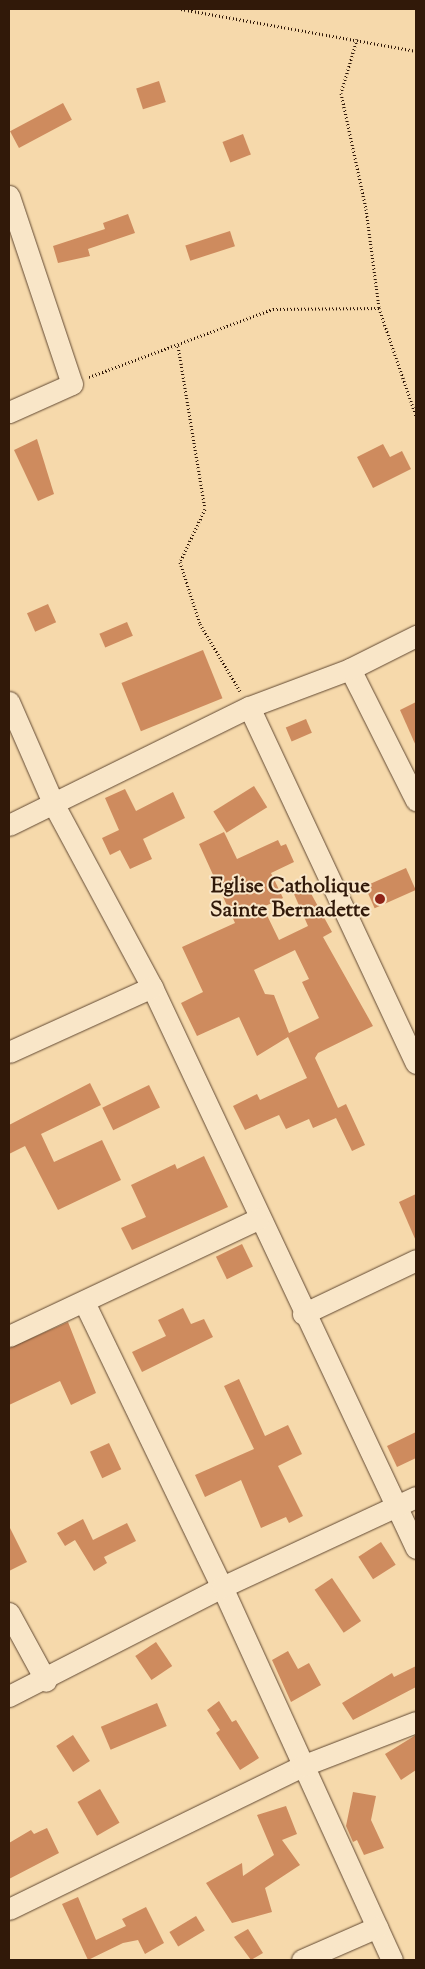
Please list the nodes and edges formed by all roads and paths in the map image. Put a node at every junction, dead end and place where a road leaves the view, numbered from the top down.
1 (181, 9) edge
2 (356, 40) junction
3 (416, 51) edge
4 (9, 196) edge
5 (379, 308) junction
6 (178, 346) junction
7 (72, 384) junction
8 (9, 412) edge
9 (416, 416) edge
10 (416, 636) edge
11 (350, 669) junction
12 (9, 702) edge
13 (250, 707) junction
14 (416, 800) edge
15 (54, 805) junction
16 (9, 825) edge
17 (152, 987) junction
18 (9, 1052) edge
19 (416, 1063) edge
20 (258, 1219) junction
21 (416, 1260) edge
22 (84, 1302) junction
23 (303, 1314) junction
24 (9, 1336) edge
25 (416, 1497) edge
26 (397, 1506) junction
27 (416, 1548) edge
28 (222, 1587) junction
29 (9, 1613) edge
30 (46, 1681) junction
31 (9, 1696) edge
32 (416, 1722) edge
33 (302, 1766) junction
34 (9, 1909) edge
35 (377, 1927) junction
36 (302, 1960) edge
37 (392, 1960) edge

1 - 2 path
2 - 3 path
2 - 5 path
4 - 7 street
5 - 6 path
5 - 9 path
6 - 7 path
6 - 13 path
7 - 8 street
10 - 11 street
11 - 13 street
11 - 14 street
12 - 15 street
13 - 15 street
13 - 19 street
15 - 16 street
15 - 17 street
17 - 18 street
17 - 20 street
20 - 22 street
20 - 23 street
21 - 23 street
22 - 24 street
22 - 28 street
23 - 26 street
25 - 26 street
26 - 27 street
26 - 28 street
28 - 30 street
28 - 33 street
29 - 30 street
30 - 31 street
32 - 33 street
33 - 34 street
33 - 35 street
35 - 36 street
35 - 37 street

